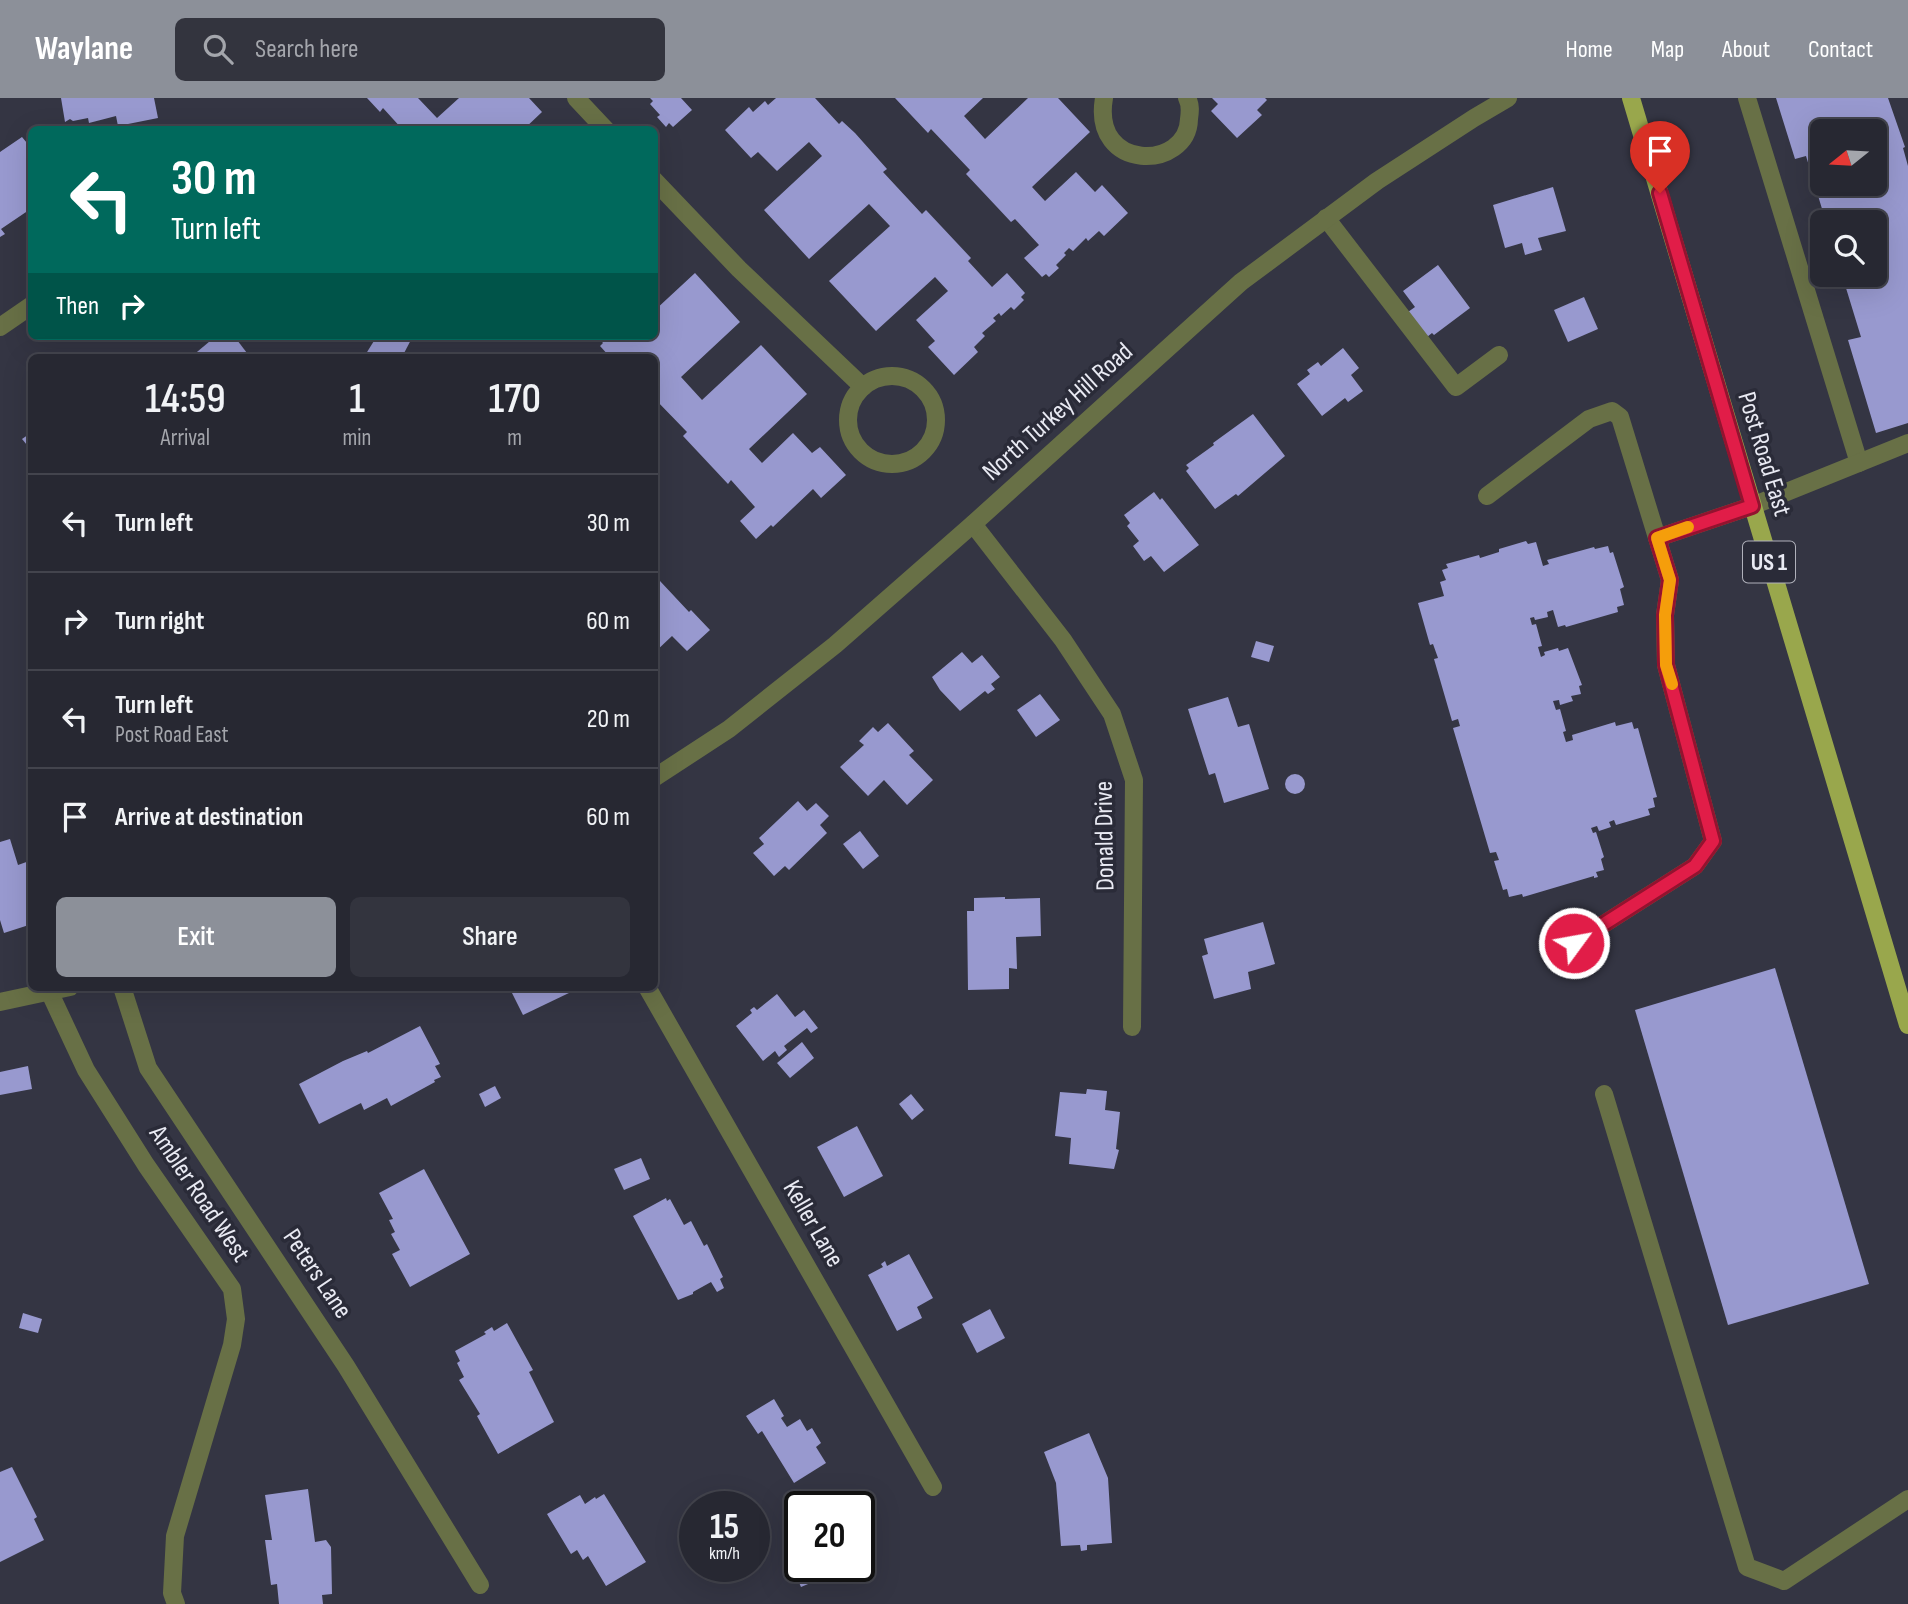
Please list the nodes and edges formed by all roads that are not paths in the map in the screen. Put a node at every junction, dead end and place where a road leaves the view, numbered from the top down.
1 (576, 98) edge
2 (1104, 98) edge
3 (1187, 98) edge
4 (1508, 98) edge
5 (1631, 98) edge
6 (1746, 98) edge
7 (602, 126) edge
8 (658, 184) edge
9 (1326, 218) junction
10 (28, 308) edge
11 (0, 327) edge
12 (1499, 355) dead end
13 (863, 387) junction
14 (1908, 443) edge
15 (1858, 463) junction
16 (1487, 496) dead end
17 (1752, 506) junction
18 (973, 523) junction
19 (1657, 538) junction
20 (658, 775) edge
21 (1574, 943) dead end
22 (49, 991) joint
23 (123, 991) edge
24 (649, 991) edge
25 (0, 1002) edge
26 (1908, 1025) edge
27 (1132, 1027) dead end
28 (1604, 1094) dead end
29 (933, 1487) dead end
30 (1908, 1499) edge
31 (480, 1585) dead end
32 (176, 1604) edge

1 - 7 street
2 - 3 street
4 - 9 street, North Turkey Hill Road
5 - 17 main road, Post Road East / US 1
6 - 15 street
8 - 13 street
9 - 12 street
9 - 18 street, North Turkey Hill Road
10 - 11 street
13 - 13 street
14 - 15 street
15 - 17 street
16 - 19 street
17 - 19 street
17 - 26 main road, Post Road East / US 1
18 - 20 street, North Turkey Hill Road
18 - 27 street, Donald Drive
19 - 21 street
22 - 25 street
22 - 32 street, Ambler Road West
23 - 31 street, Peters Lane
24 - 29 street, Keller Lane
28 - 30 street

